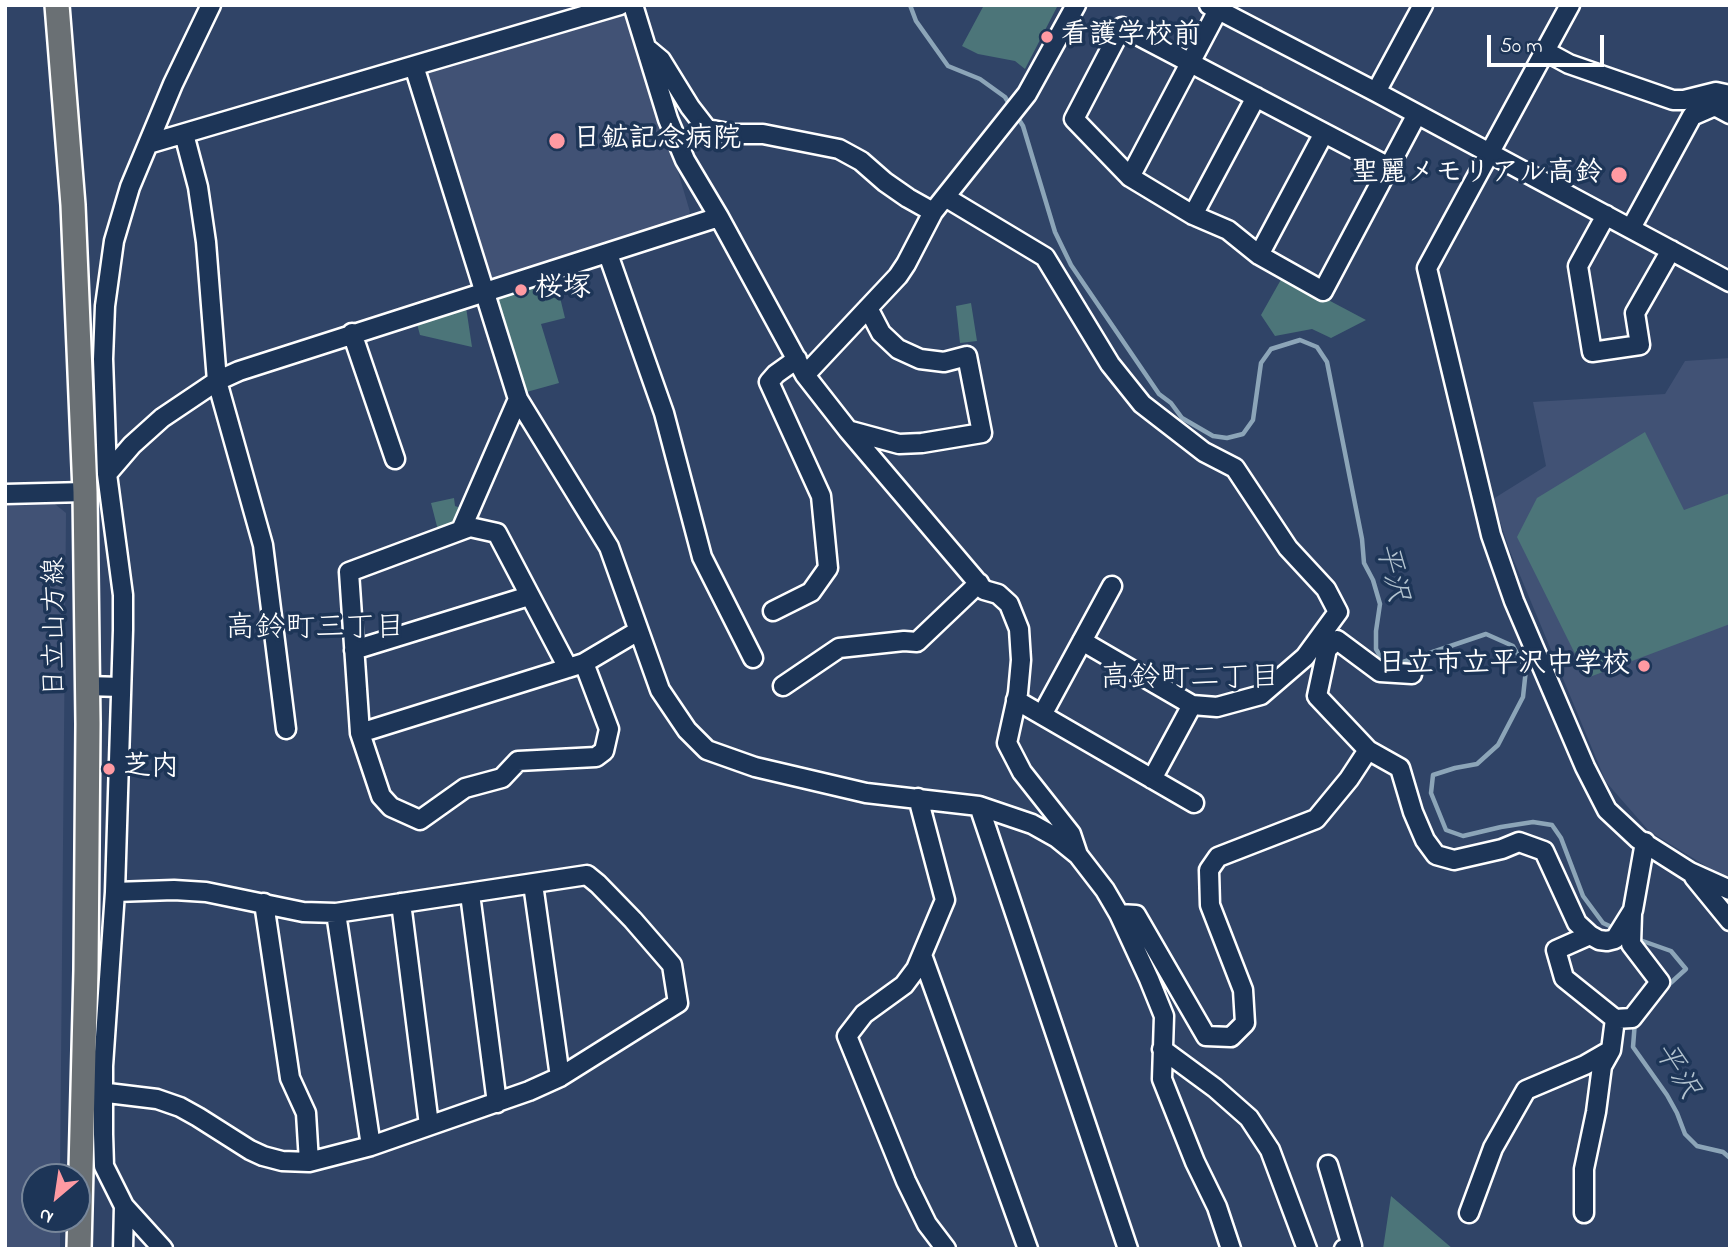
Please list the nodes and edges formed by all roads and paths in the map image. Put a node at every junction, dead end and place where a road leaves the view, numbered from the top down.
1 (57, 5) edge
2 (211, 5) edge
3 (620, 5) edge
4 (633, 5) edge
5 (1076, 5) edge
6 (1423, 5) edge
7 (1570, 5) edge
8 (1214, 8) edge
9 (647, 47) junction
10 (1545, 51) junction
11 (1190, 63) junction
12 (414, 66) junction
13 (1377, 92) junction
14 (1730, 95) edge
15 (1256, 97) junction
16 (1418, 114) junction
17 (1730, 114) edge
18 (1324, 133) junction
19 (184, 134) junction
20 (148, 145) junction
21 (1489, 152) junction
22 (1389, 167) junction
23 (1130, 177) junction
24 (945, 197) junction
25 (933, 212) junction
26 (1193, 215) junction
27 (1606, 215) junction
28 (719, 217) junction
29 (1631, 228) junction
30 (1671, 250) junction
31 (608, 254) junction
32 (1259, 255) junction
33 (1730, 282) edge
34 (486, 293) junction
35 (868, 308) junction
36 (352, 333) junction
37 (801, 367) junction
38 (217, 382) junction
39 (518, 399) junction
40 (848, 430) junction
41 (395, 459) dead end
42 (107, 474) junction
43 (85, 492) junction
44 (5, 494) edge
45 (461, 530) junction
46 (979, 583) junction
47 (1112, 586) dead end
48 (530, 596) junction
49 (773, 611) dead end
50 (638, 631) junction
51 (1082, 641) junction
52 (354, 650) junction
53 (753, 658) dead end
54 (576, 666) junction
55 (1412, 674) dead end
56 (87, 686) junction
57 (783, 686) dead end
58 (121, 687) junction
59 (1016, 700) junction
60 (1192, 705) junction
61 (1042, 715) junction
62 (286, 729) dead end
63 (360, 733) junction
64 (1368, 750) junction
65 (1152, 779) junction
66 (918, 798) junction
67 (1194, 803) dead end
68 (979, 806) junction
69 (1645, 842) junction
70 (1079, 855) junction
71 (1690, 872) junction
72 (533, 884) junction
73 (1730, 890) edge
74 (116, 892) junction
75 (470, 894) junction
76 (401, 903) junction
77 (264, 904) junction
78 (336, 913) junction
79 (1119, 914) junction
80 (1730, 921) edge
81 (1626, 930) junction
82 (1590, 934) junction
83 (922, 954) junction
84 (1615, 1019) junction
85 (1162, 1049) junction
86 (1611, 1049) junction
87 (560, 1077) junction
88 (93, 1091) junction
89 (497, 1104) junction
90 (429, 1125) junction
91 (371, 1146) junction
92 (309, 1162) junction
93 (1328, 1165) dead end
94 (124, 1206) junction
95 (1469, 1213) dead end
96 (1584, 1213) dead end
97 (79, 1249) edge
98 (123, 1249) edge
99 (163, 1249) edge
100 (947, 1249) edge
101 (1028, 1249) edge
102 (1128, 1249) edge
103 (1231, 1249) edge
104 (1307, 1249) edge
105 (1344, 1249) edge

1 - 43 main road, 日立山方線
2 - 20 street
3 - 12 street
4 - 9 street
5 - 24 street
6 - 13 street
7 - 10 street
8 - 11 street
8 - 13 street
9 - 25 street
9 - 28 street
10 - 14 street
10 - 21 street
11 - 15 street
11 - 23 street
11 - 23 street
12 - 19 street
12 - 34 street
13 - 16 street
15 - 18 street
15 - 26 street
16 - 21 street
16 - 22 street
17 - 29 street
18 - 22 street
18 - 32 street
19 - 20 street
19 - 38 street
20 - 42 street
21 - 27 street
21 - 69 street
22 - 32 street
23 - 26 street
24 - 25 street
24 - 60 street
25 - 35 street
26 - 32 street
27 - 29 street
27 - 30 street
28 - 31 street
28 - 37 street
29 - 30 street
30 - 33 street
31 - 34 street
31 - 53 street
34 - 36 street
34 - 39 street
35 - 37 street
35 - 40 street
36 - 38 street
36 - 41 street
37 - 40 street
37 - 49 street
38 - 42 street
38 - 62 street
39 - 45 street
39 - 50 street
40 - 46 street
42 - 58 street
43 - 44 street
43 - 56 main road, 日立山方線
45 - 48 street
45 - 52 street
46 - 57 street
46 - 59 street
47 - 51 street
48 - 52 street
48 - 54 street
50 - 54 street
50 - 66 street
51 - 60 street
51 - 61 street
52 - 63 street
54 - 63 street
54 - 63 street
55 - 64 street
56 - 58 street
56 - 88 main road, 日立山方線
58 - 74 street
59 - 61 street
59 - 70 street
60 - 65 street
61 - 65 street
64 - 79 street
64 - 82 street
65 - 67 street
66 - 68 street
66 - 83 street
68 - 70 street
68 - 102 street
69 - 71 street
69 - 81 street
70 - 79 street
71 - 73 street
71 - 80 street
72 - 75 street
72 - 87 street
72 - 87 street
74 - 77 street
74 - 88 street
75 - 76 street
75 - 89 street
76 - 78 street
76 - 90 street
77 - 78 street
77 - 92 street
78 - 91 street
79 - 85 street
81 - 82 street
81 - 84 street
82 - 84 street
83 - 100 street
83 - 101 street
84 - 86 street
85 - 103 street
85 - 104 street
86 - 95 street
86 - 96 street
87 - 89 street
88 - 92 street
88 - 94 street
88 - 97 main road, 日立山方線
89 - 90 street
90 - 91 street
91 - 92 street
93 - 105 street
94 - 98 street
94 - 99 street

